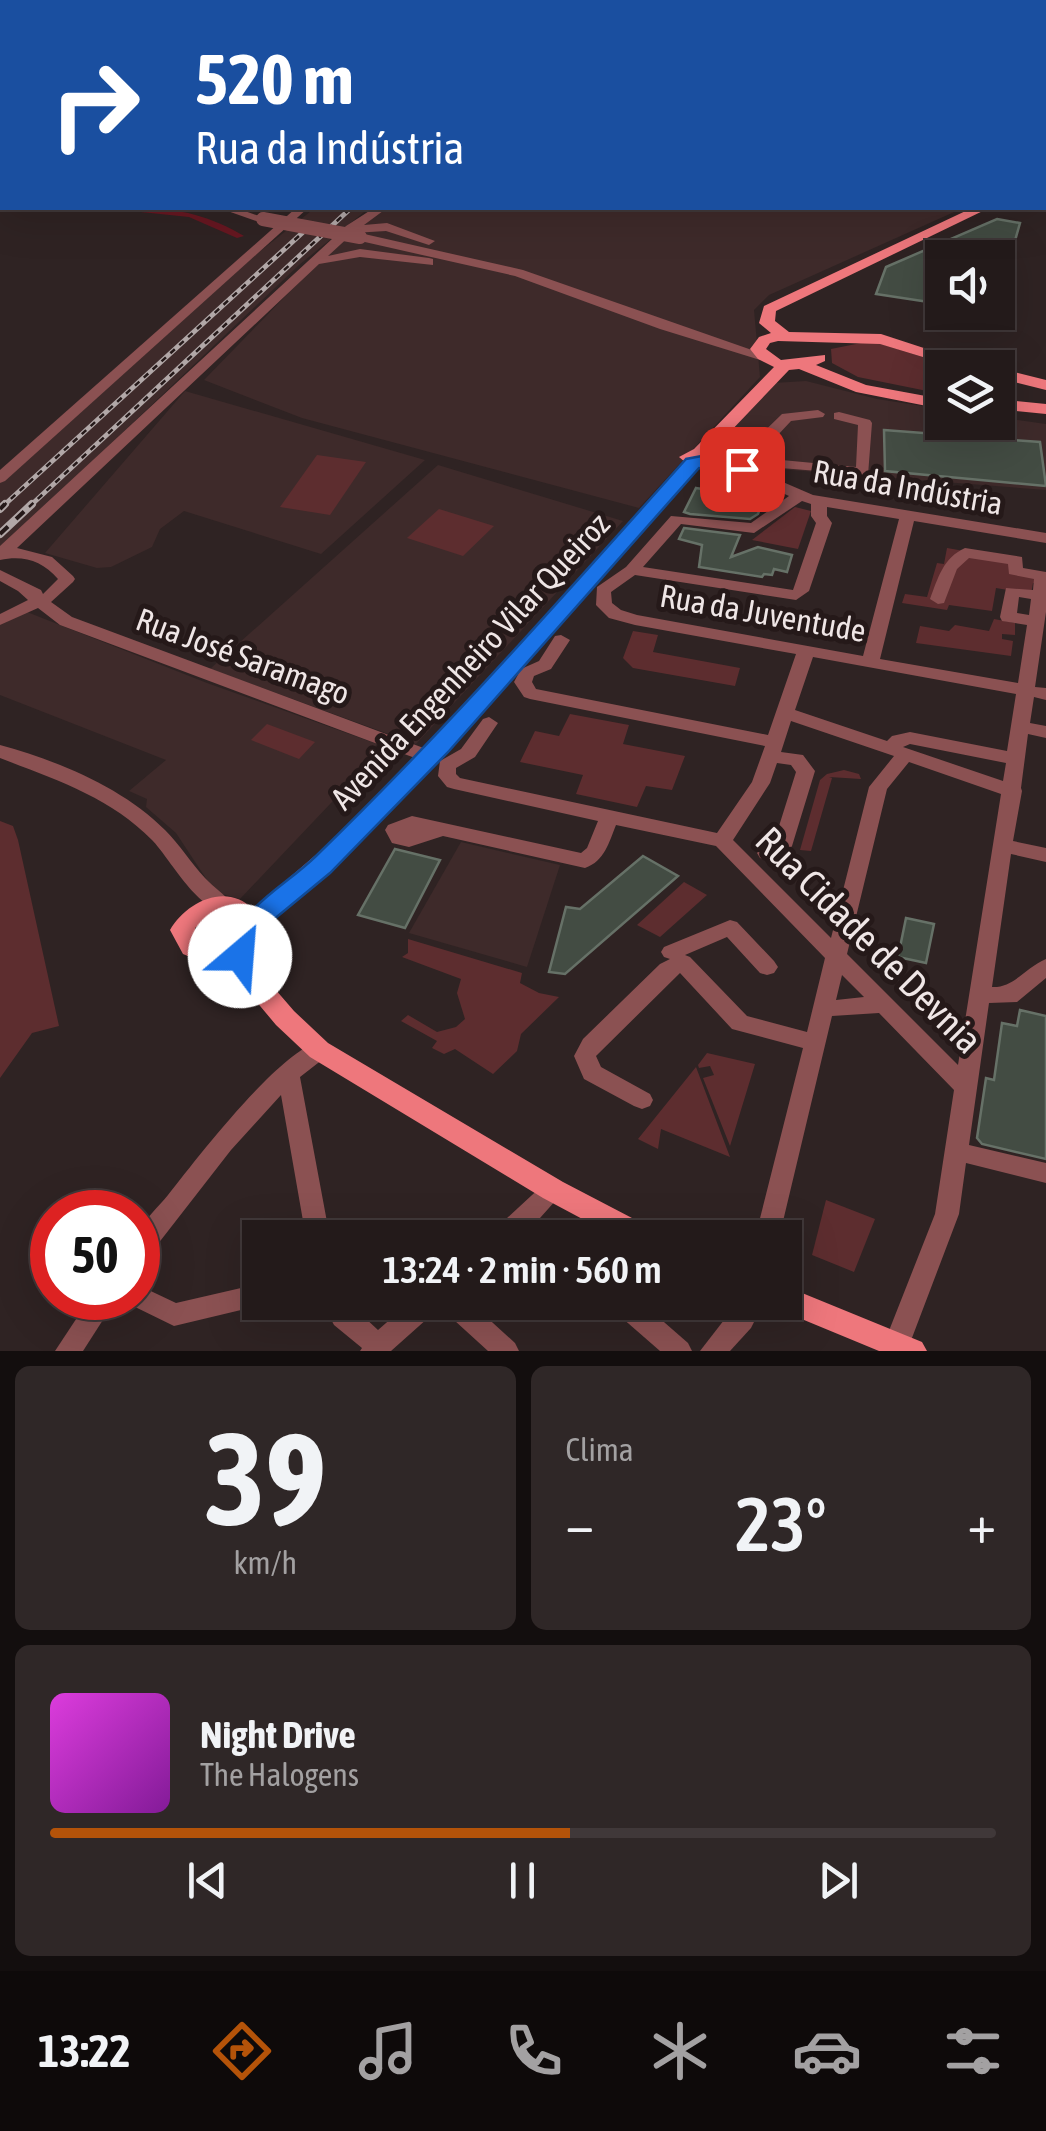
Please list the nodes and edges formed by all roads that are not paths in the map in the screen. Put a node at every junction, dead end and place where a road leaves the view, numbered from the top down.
1 (232, 210) edge
2 (300, 210) edge
3 (381, 210) edge
4 (383, 210) edge
5 (963, 210) edge
6 (978, 210) edge
7 (387, 227) junction
8 (354, 233) junction
9 (336, 242) junction
10 (419, 249) junction
11 (360, 253) junction
12 (316, 263) junction
13 (520, 273) junction
14 (503, 278) junction
15 (586, 298) junction
16 (784, 335) junction
17 (817, 349) junction
18 (925, 352) edge
19 (773, 358) junction
20 (1046, 371) edge
21 (1015, 372) edge
22 (1015, 377) edge
23 (1046, 385) edge
24 (925, 396) edge
25 (925, 398) edge
26 (1015, 409) edge
27 (1046, 412) edge
28 (818, 414) dead end
29 (840, 416) dead end
30 (750, 453) junction
31 (700, 459) junction
32 (768, 464) junction
33 (745, 471) junction
34 (0, 478) edge
35 (798, 497) junction
36 (820, 502) junction
37 (908, 515) junction
38 (28, 529) junction
39 (1046, 538) edge
40 (28, 552) junction
41 (0, 555) edge
42 (632, 570) junction
43 (0, 574) edge
44 (34, 596) junction
45 (1040, 596) junction
46 (938, 599) dead end
47 (0, 620) edge
48 (1036, 621) junction
49 (561, 640) dead end
50 (806, 651) junction
51 (870, 662) junction
52 (1035, 692) edge
53 (786, 713) junction
54 (489, 723) dead end
55 (1020, 727) junction
56 (1046, 732) edge
57 (774, 749) junction
58 (0, 751) edge
59 (899, 751) junction
60 (430, 757) junction
61 (1017, 759) junction
62 (1013, 791) junction
63 (609, 816) junction
64 (442, 830) dead end
65 (722, 841) junction
66 (1005, 846) junction
67 (1046, 855) edge
68 (754, 859) junction
69 (285, 892) junction
70 (228, 906) junction
71 (246, 934) junction
72 (210, 953) junction
73 (836, 956) junction
74 (677, 957) junction
75 (767, 967) dead end
76 (1046, 967) edge
77 (244, 970) junction
78 (980, 995) junction
79 (883, 1004) junction
80 (822, 1009) junction
81 (814, 1042) junction
82 (319, 1050) junction
83 (289, 1076) junction
84 (966, 1088) junction
85 (642, 1100) dead end
86 (956, 1151) junction
87 (1046, 1173) edge
88 (553, 1190) junction
89 (524, 1218) edge
90 (315, 1220) edge
91 (610, 1220) edge
92 (771, 1220) edge
93 (160, 1223) edge
94 (241, 1300) dead end
95 (160, 1307) edge
96 (802, 1307) edge
97 (89, 1320) edge
98 (347, 1320) edge
99 (408, 1320) edge
100 (472, 1320) edge
101 (643, 1320) edge
102 (742, 1320) edge
103 (376, 1348) edge
104 (902, 1349) edge
105 (68, 1351) edge
106 (506, 1351) edge
107 (679, 1351) edge
108 (713, 1351) edge

1 - 8 street, bridge
2 - 34 street
3 - 8 street
4 - 7 street
5 - 19 main road
6 - 16 main road
7 - 8 street
7 - 13 street
8 - 9 street
8 - 10 street
9 - 11 street
9 - 12 street
10 - 13 street
10 - 14 street
11 - 12 street
11 - 14 street
12 - 38 street
13 - 15 street
14 - 15 street
15 - 19 street
16 - 17 main road
16 - 19 main road
17 - 18 main road
17 - 19 main road
17 - 24 main road
19 - 25 main road
19 - 31 main road, Avenida Engenheiro Vilar Queiroz
20 - 21 main road
22 - 23 main road
26 - 27 main road
28 - 30 street
29 - 32 street
30 - 32 street
30 - 33 street
31 - 33 street, Rua da Indústria
31 - 60 main road, Avenida Engenheiro Vilar Queiroz
32 - 33 street
33 - 35 street, Rua da Indústria
35 - 36 street, Rua da Indústria
35 - 42 street, Rua da Juventude
36 - 37 street, Rua da Indústria
36 - 42 street
37 - 39 street, Rua da Indústria
37 - 51 street
38 - 40 street
38 - 41 street
40 - 41 street
40 - 44 street
42 - 50 street, Rua da Juventude
43 - 44 street, Rua José Saramago
44 - 47 street
44 - 60 street, Rua José Saramago
45 - 46 street
45 - 48 street
45 - 48 street
48 - 52 street
49 - 57 street
50 - 51 street, Rua da Juventude
50 - 53 street
51 - 52 street, Rua da Juventude
52 - 55 street
53 - 57 street
53 - 59 street
54 - 63 street
55 - 56 street
55 - 61 street
57 - 65 street
57 - 68 street
58 - 70 street
59 - 61 street
59 - 62 street
59 - 73 street
60 - 69 main road, Avenida Engenheiro Vilar Queiroz
61 - 62 street
62 - 66 street
63 - 64 street
63 - 65 street
65 - 68 street, Rua Cidade de Devnia
66 - 67 street
66 - 78 street
68 - 73 street, Rua Cidade de Devnia
69 - 70 main road, Avenida Engenheiro Vilar Queiroz
69 - 71 main road, Avenida Engenheiro Vilar Queiroz
70 - 71 main road
70 - 72 main road
71 - 72 main road
71 - 77 main road
72 - 77 main road
73 - 79 street, Rua Cidade de Devnia
73 - 80 street
74 - 75 street
74 - 81 street
74 - 85 street
76 - 78 street
77 - 82 main road
78 - 84 street
79 - 80 street
79 - 84 street, Rua Cidade de Devnia
80 - 81 street
81 - 92 street
82 - 83 street
82 - 88 main road
83 - 90 street
83 - 93 street
84 - 86 street
86 - 87 street
86 - 104 street
88 - 89 street
88 - 91 main road
94 - 95 street
96 - 104 main road
97 - 105 street
98 - 103 street
99 - 103 street
100 - 106 street
101 - 107 street
102 - 108 street

